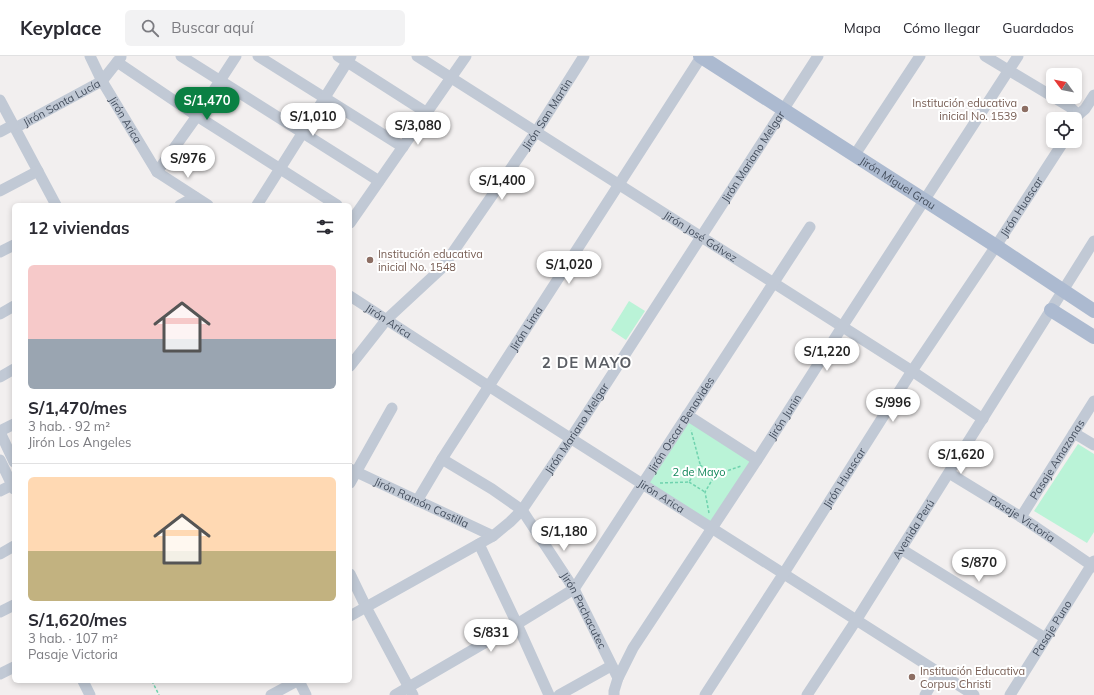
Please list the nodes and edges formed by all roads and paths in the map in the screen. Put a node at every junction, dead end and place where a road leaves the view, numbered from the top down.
1 (90, 56) edge
2 (181, 56) edge
3 (236, 56) edge
4 (258, 56) edge
5 (417, 56) edge
6 (466, 56) edge
7 (584, 56) edge
8 (701, 56) edge
9 (818, 56) edge
10 (920, 56) edge
11 (985, 56) edge
12 (1018, 56) edge
13 (345, 58) edge
14 (119, 59) edge
15 (1009, 71) junction
16 (452, 78) junction
17 (102, 81) junction
18 (220, 82) junction
19 (1094, 95) edge
20 (325, 98) junction
21 (0, 100) edge
22 (783, 110) junction
23 (1072, 112) edge
24 (1082, 112) edge
25 (427, 113) junction
26 (196, 116) junction
27 (14, 126) junction
28 (0, 132) edge
29 (536, 132) junction
30 (302, 133) junction
31 (403, 147) junction
32 (1059, 148) edge
33 (854, 156) junction
34 (281, 169) junction
35 (38, 171) junction
36 (157, 172) junction
37 (379, 181) junction
38 (619, 185) junction
39 (0, 191) edge
40 (195, 196) junction
41 (925, 201) junction
42 (55, 203) edge
43 (183, 203) edge
44 (205, 203) edge
45 (258, 203) edge
46 (334, 203) edge
47 (352, 217) edge
48 (810, 227) dead end
49 (701, 237) junction
50 (1094, 241) edge
51 (12, 246) edge
52 (996, 246) junction
53 (0, 252) edge
54 (773, 283) junction
55 (1063, 290) junction
56 (352, 297) edge
57 (12, 307) edge
58 (1051, 310) junction
59 (1094, 311) edge
60 (0, 314) edge
61 (387, 319) junction
62 (842, 327) junction
63 (1094, 337) edge
64 (352, 363) edge
65 (12, 370) edge
66 (912, 371) junction
67 (0, 377) edge
68 (490, 387) junction
69 (1094, 401) edge
70 (392, 408) dead end
71 (687, 415) junction
72 (983, 419) junction
73 (12, 425) edge
74 (0, 432) edge
75 (1074, 433) junction
76 (571, 438) junction
77 (1094, 445) edge
78 (12, 458) edge
79 (442, 459) junction
80 (0, 460) edge
81 (758, 460) junction
82 (700, 464) junction
83 (353, 470) edge
84 (949, 474) junction
85 (716, 475) junction
86 (689, 482) junction
87 (12, 484) edge
88 (643, 484) junction
89 (12, 486) edge
90 (0, 491) edge
91 (705, 492) junction
92 (417, 501) junction
93 (522, 510) junction
94 (1021, 517) junction
95 (713, 528) junction
96 (493, 536) junction
97 (479, 544) junction
98 (12, 547) edge
99 (901, 549) junction
100 (0, 554) edge
101 (1093, 564) edge
102 (784, 573) junction
103 (352, 578) edge
104 (574, 589) junction
105 (12, 606) edge
106 (366, 607) junction
107 (0, 612) edge
108 (352, 615) edge
109 (857, 619) junction
110 (517, 624) junction
111 (1045, 638) junction
112 (611, 666) junction
113 (12, 667) edge
114 (939, 672) junction
115 (0, 674) edge
116 (618, 678) junction
117 (153, 683) edge
118 (294, 683) edge
119 (297, 683) edge
120 (411, 691) edge
121 (159, 695) edge
122 (271, 695) edge
123 (306, 695) edge
124 (395, 695) edge
125 (549, 695) edge
126 (559, 695) edge
127 (614, 695) edge
128 (705, 695) edge
129 (807, 695) edge
130 (925, 695) edge
131 (974, 695) edge
132 (1010, 695) edge

1 - 17 street, Jirón Arica
2 - 18 street
3 - 18 street
4 - 20 street
5 - 16 street, Jirón José Gálvez
6 - 16 street
7 - 29 street, Jirón San Martin
8 - 22 main road, Jirón Miguel Grau
8 - 38 street, Jirón Lima
9 - 22 street, Jirón Mariano Melgar
10 - 33 street
11 - 15 street
12 - 15 street, Jirón Junin
13 - 20 street
13 - 25 street
14 - 17 street, Jirón Santa Lucía
14 - 26 street
15 - 23 street
15 - 41 street, Jirón Junin
16 - 25 street
16 - 29 street, Jirón José Gálvez
17 - 27 street, Jirón Santa Lucía
17 - 36 street, Jirón Arica
18 - 26 street
18 - 30 street
19 - 24 street
20 - 30 street
20 - 31 street
21 - 27 street
22 - 33 main road, Jirón Miguel Grau
22 - 49 street, Jirón Mariano Melgar
25 - 31 street
26 - 34 street
26 - 36 street
27 - 28 street, Jirón Santa Lucía
27 - 35 street
29 - 38 street, Jirón José Gálvez
29 - 61 street, Jirón San Martin
30 - 34 street
30 - 37 street
31 - 37 street
32 - 52 street, Jirón Huascar
33 - 41 main road, Jirón Miguel Grau
34 - 45 street
34 - 46 street
35 - 39 street
35 - 42 street
36 - 40 street, Jirón Arica
37 - 47 street
38 - 49 street, Jirón José Gálvez
38 - 68 street, Jirón Lima
40 - 43 street
40 - 44 street, Jirón Arica
41 - 52 main road, Jirón Miguel Grau
41 - 62 street, Jirón Junin
48 - 54 street, Jirón Oscar Benavides
49 - 54 street, Jirón José Gálvez
49 - 76 street, Jirón Mariano Melgar
50 - 55 street, Avenida Perú
51 - 53 street
52 - 55 main road, Jirón Miguel Grau
52 - 66 street, Jirón Huascar
54 - 62 street, Jirón José Gálvez
54 - 71 street, Jirón Oscar Benavides
55 - 58 street, Avenida Perú
55 - 59 main road, Jirón Miguel Grau
56 - 61 street, Jirón Arica
57 - 60 street
58 - 63 main road
58 - 72 street, Avenida Perú
61 - 64 street, Jirón San Martin
61 - 68 street, Jirón Arica
62 - 66 street, Jirón José Gálvez
62 - 81 street, Jirón Junin
65 - 67 street
66 - 72 street, Jirón José Gálvez
66 - 102 street, Jirón Huascar
68 - 76 street, Jirón Arica
68 - 79 street, Jirón Lima
69 - 75 street, Pasaje Amazonas
70 - 83 street
71 - 81 street
71 - 82 path
71 - 88 street, Jirón Oscar Benavides
72 - 84 street, Avenida Perú
73 - 74 street
74 - 78 street
75 - 77 street
75 - 94 street, Pasaje Amazonas
76 - 88 street, Jirón Arica
76 - 93 street, Jirón Mariano Melgar
79 - 92 street, Jirón Lima
79 - 93 street, Jirón Pachacutec
80 - 87 street
81 - 85 path
81 - 95 street, Jirón Junin
82 - 85 path
82 - 86 path
83 - 92 street, Jirón Ramón Castilla
84 - 94 street, Pasaje Victoria
84 - 99 street, Avenida Perú
85 - 91 path
86 - 88 path
86 - 91 path
88 - 95 street, Jirón Arica
88 - 104 street, Jirón Oscar Benavides
89 - 90 street
91 - 95 path
92 - 96 street, Jirón Ramón Castilla
93 - 96 street, Jirón Mariano Melgar
93 - 104 street, Jirón Pachacutec
94 - 101 street, Pasaje Victoria
95 - 102 street, Jirón Arica
95 - 116 street, Jirón Junin
96 - 97 street, Jirón Mariano Melgar
97 - 106 street, Jirón Mariano Melgar
97 - 110 street
98 - 100 street
99 - 109 street, Avenida Perú
99 - 111 street
101 - 111 street, Pasaje Puno
102 - 109 street, Jirón Arica
102 - 128 street, Jirón Huascar
103 - 106 street
104 - 110 street, Jirón Oscar Benavides
104 - 112 street, Jirón Pachacutec
105 - 107 street
106 - 108 street, Jirón Mariano Melgar
106 - 120 street
109 - 114 street, Jirón Arica
109 - 129 street, Avenida Perú
110 - 120 street, Jirón Oscar Benavides
110 - 125 street
111 - 132 street, Pasaje Puno
112 - 116 street, Jirón Pachacutec
112 - 126 street
113 - 115 street
114 - 130 street
114 - 131 street, Jirón Arica
116 - 127 street
117 - 121 path
118 - 122 street
119 - 123 street
120 - 124 street, Jirón Oscar Benavides

